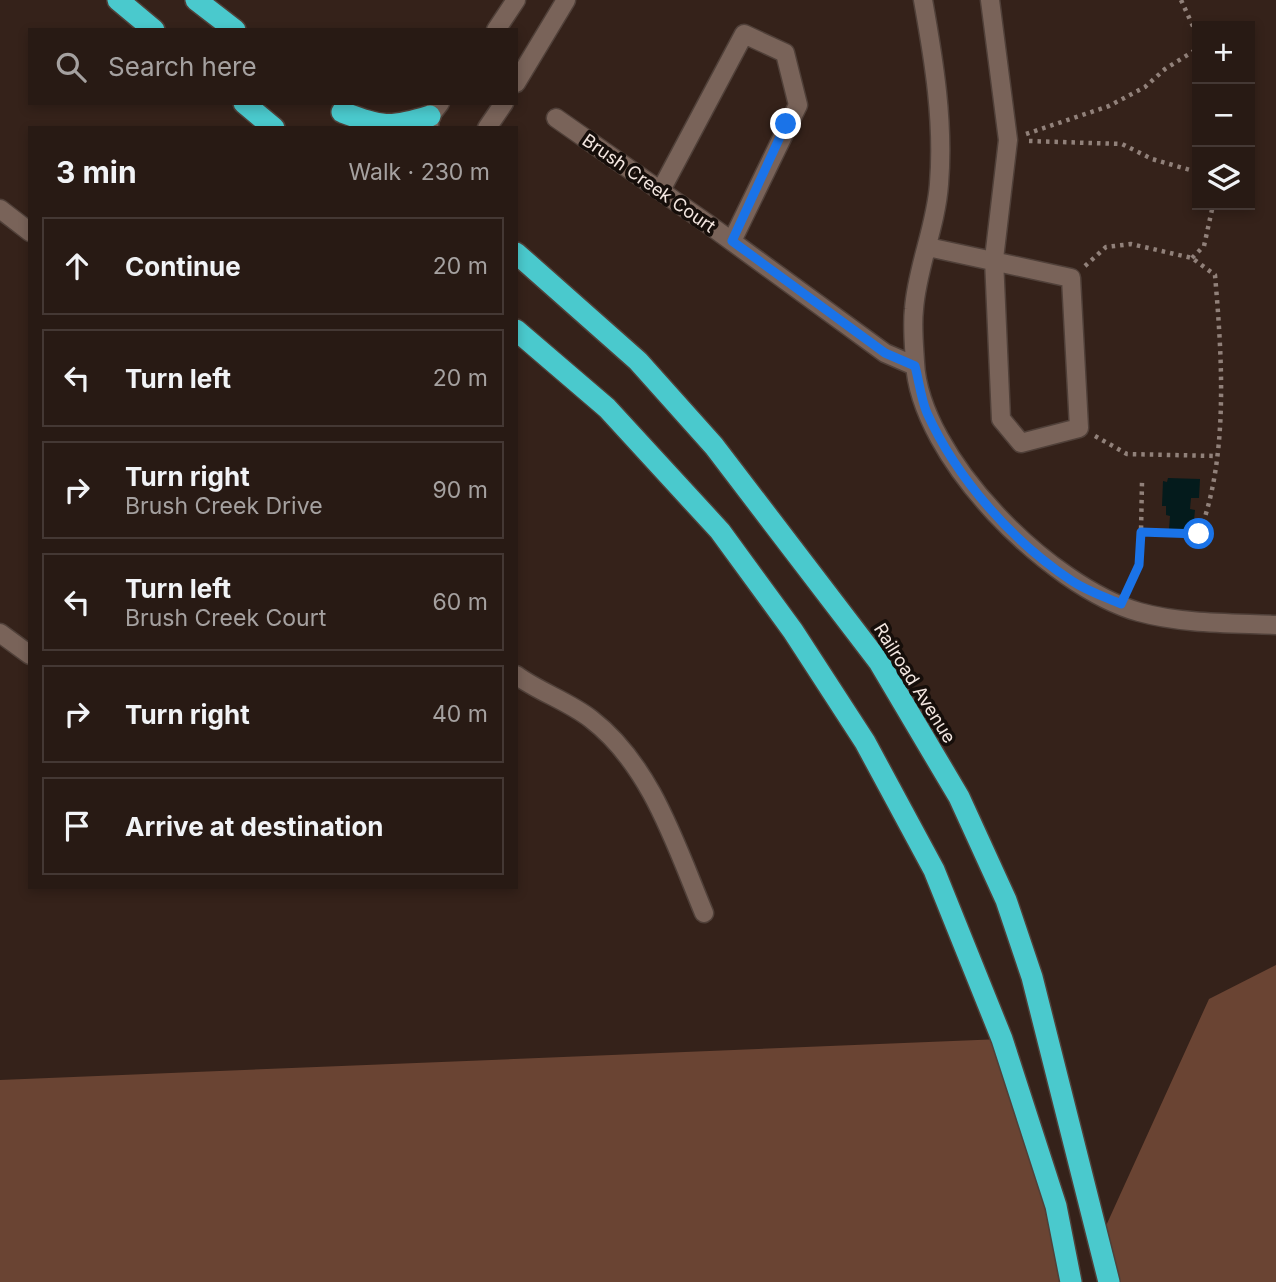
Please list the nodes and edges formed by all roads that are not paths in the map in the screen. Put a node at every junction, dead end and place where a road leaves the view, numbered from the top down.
1 (118, 0) edge
2 (196, 0) edge
3 (516, 0) edge
4 (566, 0) edge
5 (923, 0) edge
6 (993, 1) edge
7 (152, 28) edge
8 (231, 28) edge
9 (497, 28) edge
10 (518, 80) edge
11 (246, 105) edge
12 (502, 105) edge
13 (336, 108) edge
14 (433, 116) edge
15 (556, 118) dead end
16 (272, 126) edge
17 (360, 126) edge
18 (379, 126) edge
19 (398, 126) edge
20 (488, 126) edge
21 (661, 190) junction
22 (0, 209) edge
23 (28, 230) edge
24 (732, 241) junction
25 (928, 247) junction
26 (518, 248) edge
27 (518, 255) edge
28 (994, 259) junction
29 (547, 281) junction
30 (518, 332) edge
31 (915, 366) junction
32 (1276, 625) edge
33 (0, 633) edge
34 (28, 653) edge
35 (518, 676) edge
36 (704, 914) dead end
37 (1071, 1282) edge
38 (1109, 1282) edge

1 - 7 highway
2 - 8 highway
3 - 9 street
4 - 10 street
5 - 25 street
6 - 28 street
11 - 16 highway
12 - 20 street
13 - 17 highway
13 - 18 highway
14 - 19 highway
15 - 21 street, Brush Creek Court
21 - 24 street, Brush Creek Court
21 - 24 street
22 - 23 street
24 - 31 street, Brush Creek Court
25 - 28 street
25 - 31 street
26 - 29 highway
27 - 29 highway, Railroad Avenue
28 - 28 street
29 - 38 highway, Railroad Avenue
30 - 37 highway
31 - 32 street
33 - 34 street
35 - 36 street

